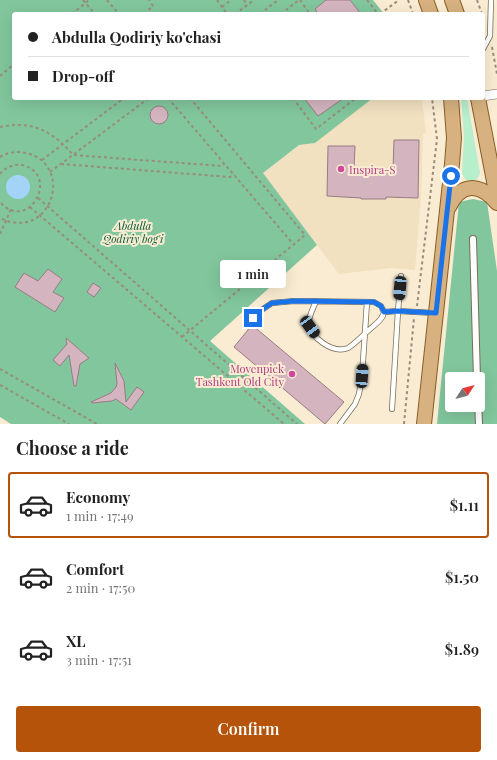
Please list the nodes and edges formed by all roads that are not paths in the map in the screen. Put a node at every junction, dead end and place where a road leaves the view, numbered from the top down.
1 (426, 0) edge
2 (452, 0) edge
3 (491, 0) edge
4 (430, 12) edge
5 (456, 12) edge
6 (485, 45) edge
7 (497, 94) edge
8 (485, 96) edge
9 (451, 100) edge
10 (478, 100) edge
11 (497, 197) edge
12 (497, 203) edge
13 (446, 213) junction
14 (473, 239) dead end
15 (401, 276) dead end
16 (316, 301) junction
17 (367, 302) junction
18 (398, 311) junction
19 (384, 312) junction
20 (436, 313) junction
21 (253, 318) dead end
22 (364, 334) junction
23 (477, 372) edge
24 (392, 409) dead end
25 (479, 412) edge
26 (340, 424) edge
27 (424, 424) edge
28 (479, 424) edge

1 - 4 main road
2 - 5 main road
3 - 6 lane
7 - 8 street
9 - 13 main road
10 - 11 main road
12 - 13 main road
13 - 20 main road
14 - 23 street
15 - 18 lane
16 - 17 lane
16 - 21 lane
16 - 22 lane
17 - 19 lane
17 - 22 lane
18 - 19 lane
18 - 20 lane
18 - 24 lane
19 - 22 lane
20 - 27 main road
22 - 26 lane
25 - 28 street

